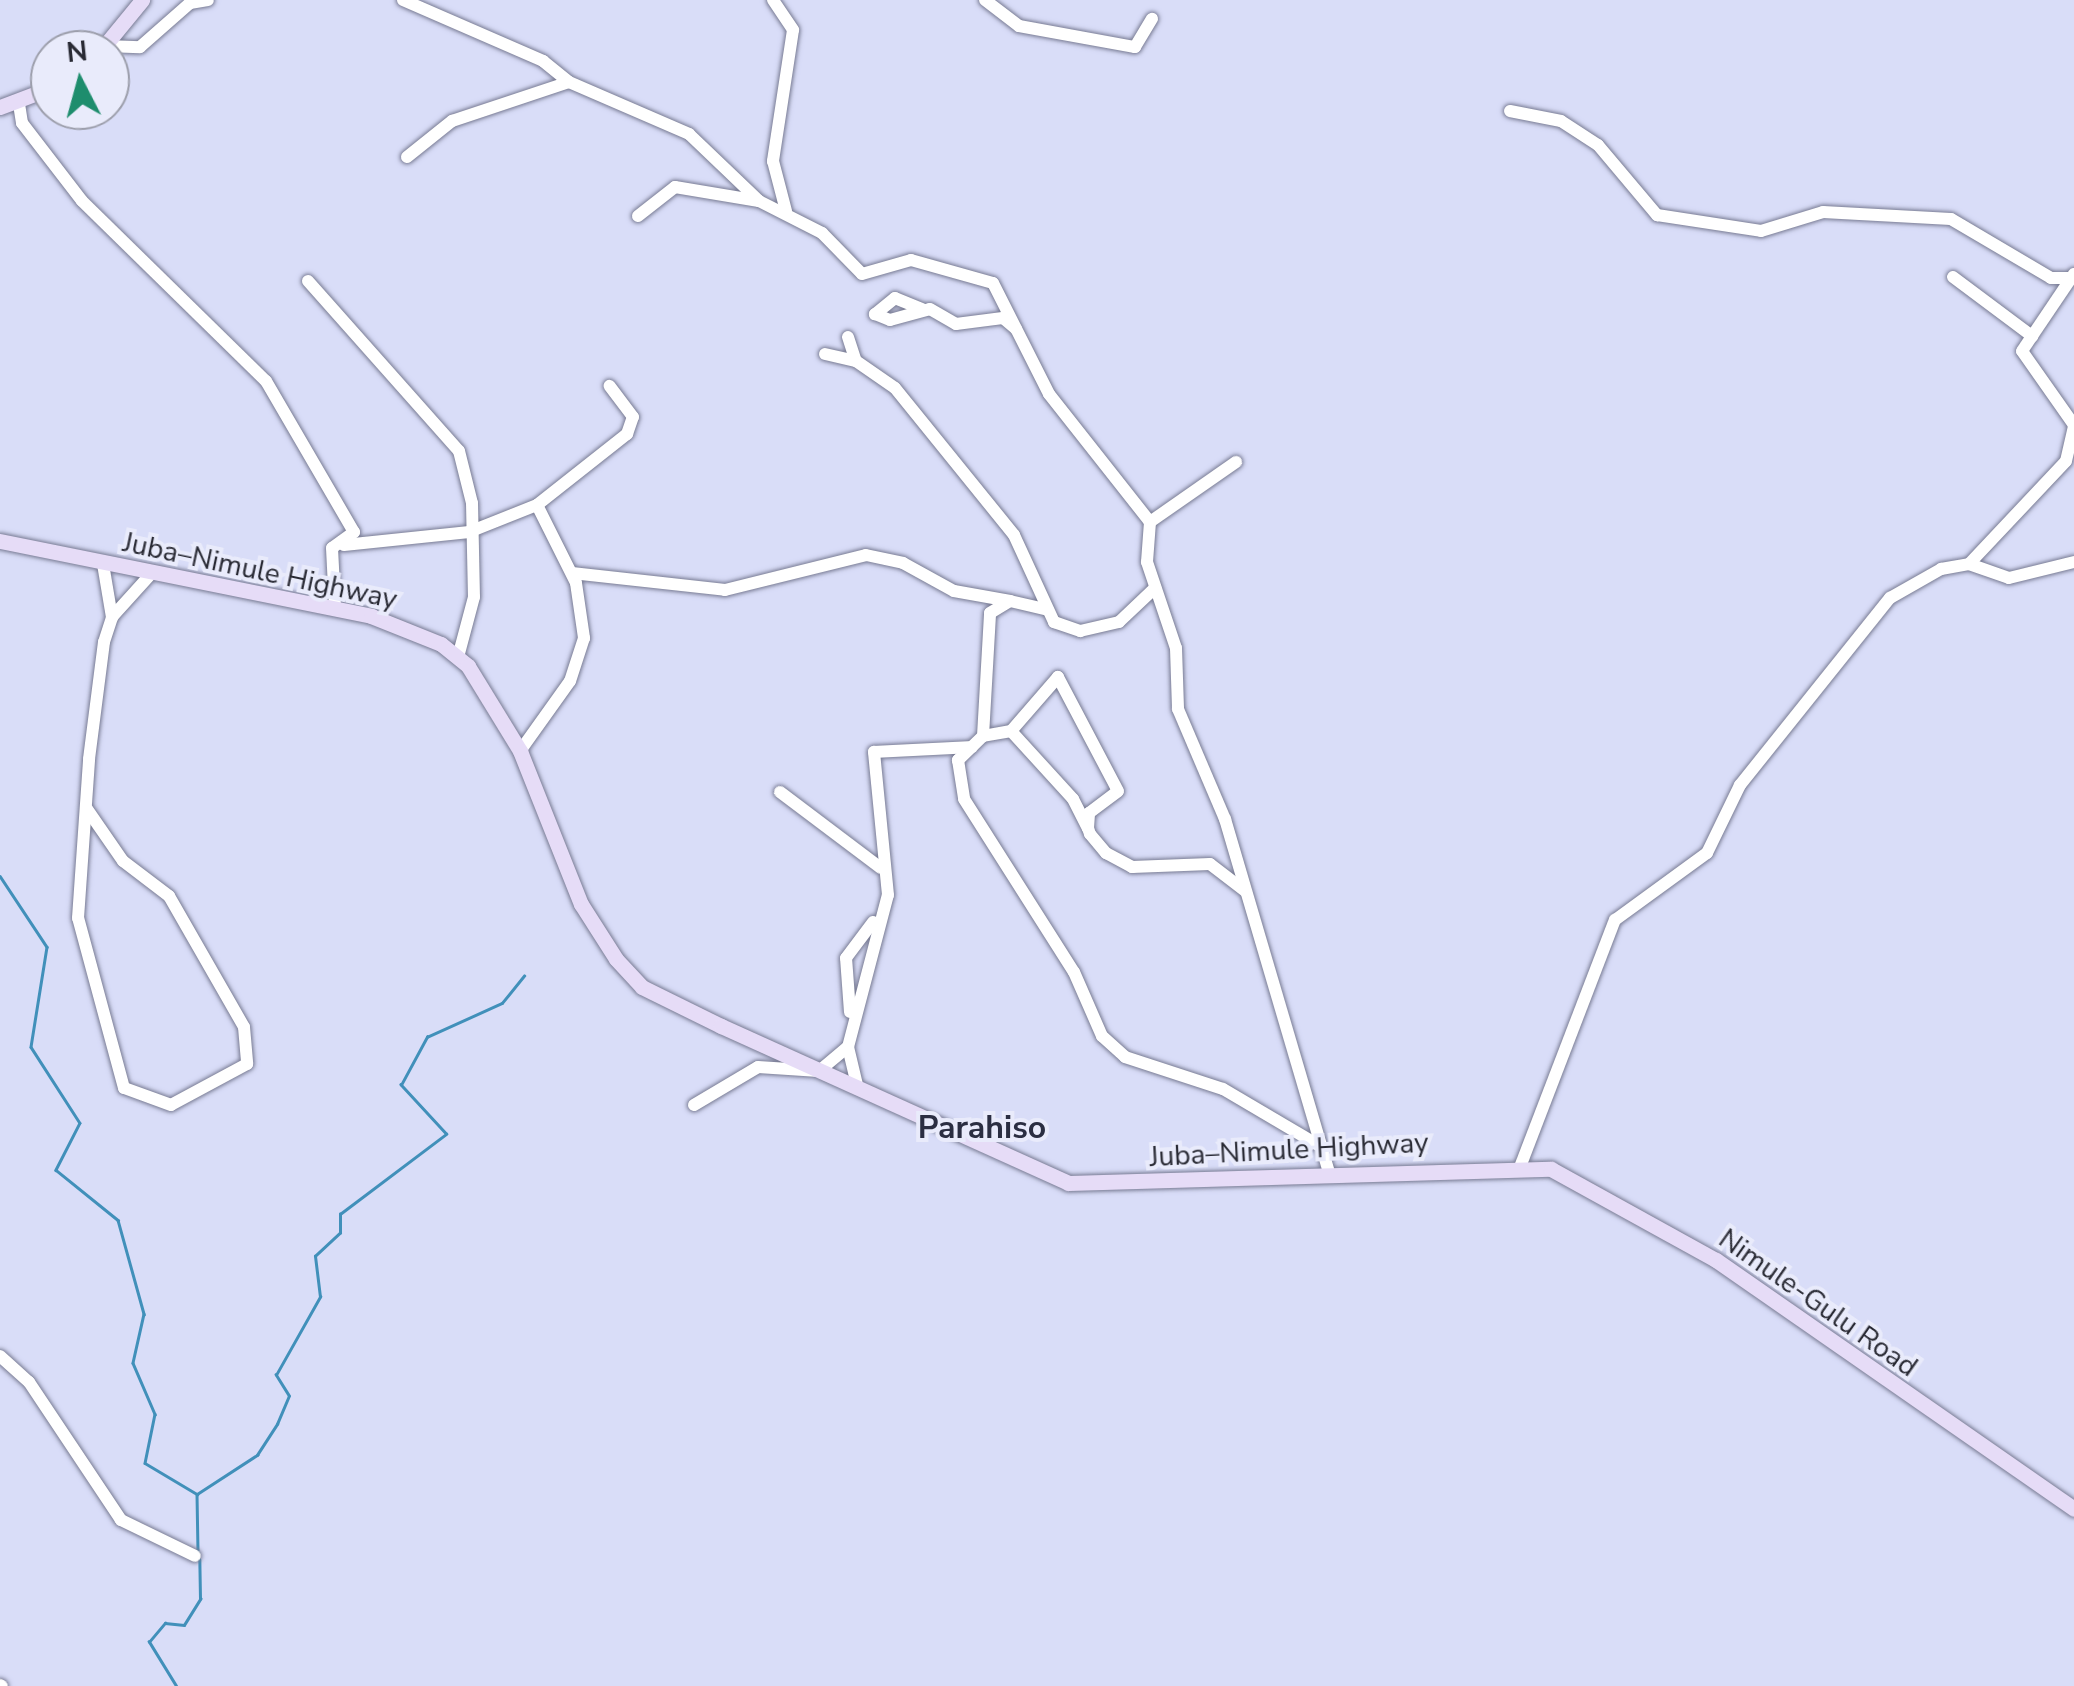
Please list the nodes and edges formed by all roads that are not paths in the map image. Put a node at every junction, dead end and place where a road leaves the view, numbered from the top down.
1 (142, 0) edge
2 (208, 0) edge
3 (404, 0) edge
4 (774, 0) edge
5 (986, 0) edge
6 (1152, 19) dead end
7 (118, 30) edge
8 (130, 47) edge
9 (569, 82) junction
10 (30, 98) edge
11 (18, 104) junction
12 (0, 107) edge
13 (1510, 111) dead end
14 (408, 158) dead end
15 (760, 201) junction
16 (786, 211) junction
17 (638, 216) dead end
18 (890, 268) junction
19 (2073, 276) edge
20 (1954, 277) dead end
21 (308, 282) dead end
22 (1022, 334) junction
23 (2032, 336) junction
24 (848, 337) dead end
25 (824, 354) dead end
26 (856, 361) junction
27 (610, 386) dead end
28 (1236, 462) dead end
29 (537, 505) junction
30 (1150, 522) junction
31 (469, 532) junction
32 (0, 541) edge
33 (341, 546) junction
34 (2074, 562) edge
35 (103, 564) junction
36 (1968, 564) junction
37 (572, 573) junction
38 (150, 575) junction
39 (1154, 588) junction
40 (1010, 601) junction
41 (334, 608) junction
42 (1046, 609) junction
43 (112, 617) junction
44 (458, 657) junction
45 (1011, 731) junction
46 (983, 736) junction
47 (972, 747) junction
48 (520, 751) junction
49 (780, 792) dead end
50 (87, 809) junction
51 (1088, 828) junction
52 (881, 868) junction
53 (1245, 892) junction
54 (874, 920) junction
55 (850, 1013) junction
56 (848, 1047) junction
57 (819, 1070) junction
58 (858, 1089) junction
59 (694, 1105) dead end
60 (1322, 1148) junction
61 (1520, 1168) junction
62 (1330, 1173) junction
63 (0, 1356) edge
64 (2074, 1509) edge
65 (194, 1556) dead end

1 - 7 main road
2 - 8 street
3 - 9 street
4 - 16 street
5 - 6 street
9 - 14 street
9 - 15 street
10 - 11 main road
11 - 12 main road
11 - 33 street
13 - 19 street
15 - 16 street
15 - 17 street
16 - 18 street
18 - 22 street
18 - 22 street
19 - 23 street
20 - 23 street
21 - 31 street
22 - 30 street
23 - 36 street
24 - 26 street
25 - 26 street
26 - 42 street
27 - 29 street
28 - 30 street
29 - 31 street
29 - 37 street
30 - 39 street
31 - 33 street
31 - 44 street
32 - 35 main road, Juba–Nimule Highway
33 - 41 street
34 - 36 street
35 - 38 main road, Juba–Nimule Highway
35 - 43 street
36 - 61 street
37 - 40 street
37 - 48 street
38 - 41 main road, Juba–Nimule Highway
38 - 43 street
39 - 42 street
39 - 53 street
40 - 42 street
40 - 46 street
41 - 44 main road, Juba–Nimule Highway
43 - 50 street
44 - 48 main road, Juba–Nimule Highway
45 - 46 street
45 - 51 street
45 - 51 street
46 - 47 street
47 - 52 street
47 - 60 street
48 - 57 main road, Juba–Nimule Highway
49 - 52 street
50 - 50 street
51 - 53 street
52 - 54 street
53 - 60 street
54 - 55 street
54 - 55 street
55 - 56 street
56 - 57 street
56 - 58 street
57 - 58 main road, Juba–Nimule Highway
57 - 59 street
58 - 62 main road, Juba–Nimule Highway
60 - 62 street
61 - 62 main road, Juba–Nimule Highway
61 - 64 main road, Nimule-Gulu Road
63 - 65 street

